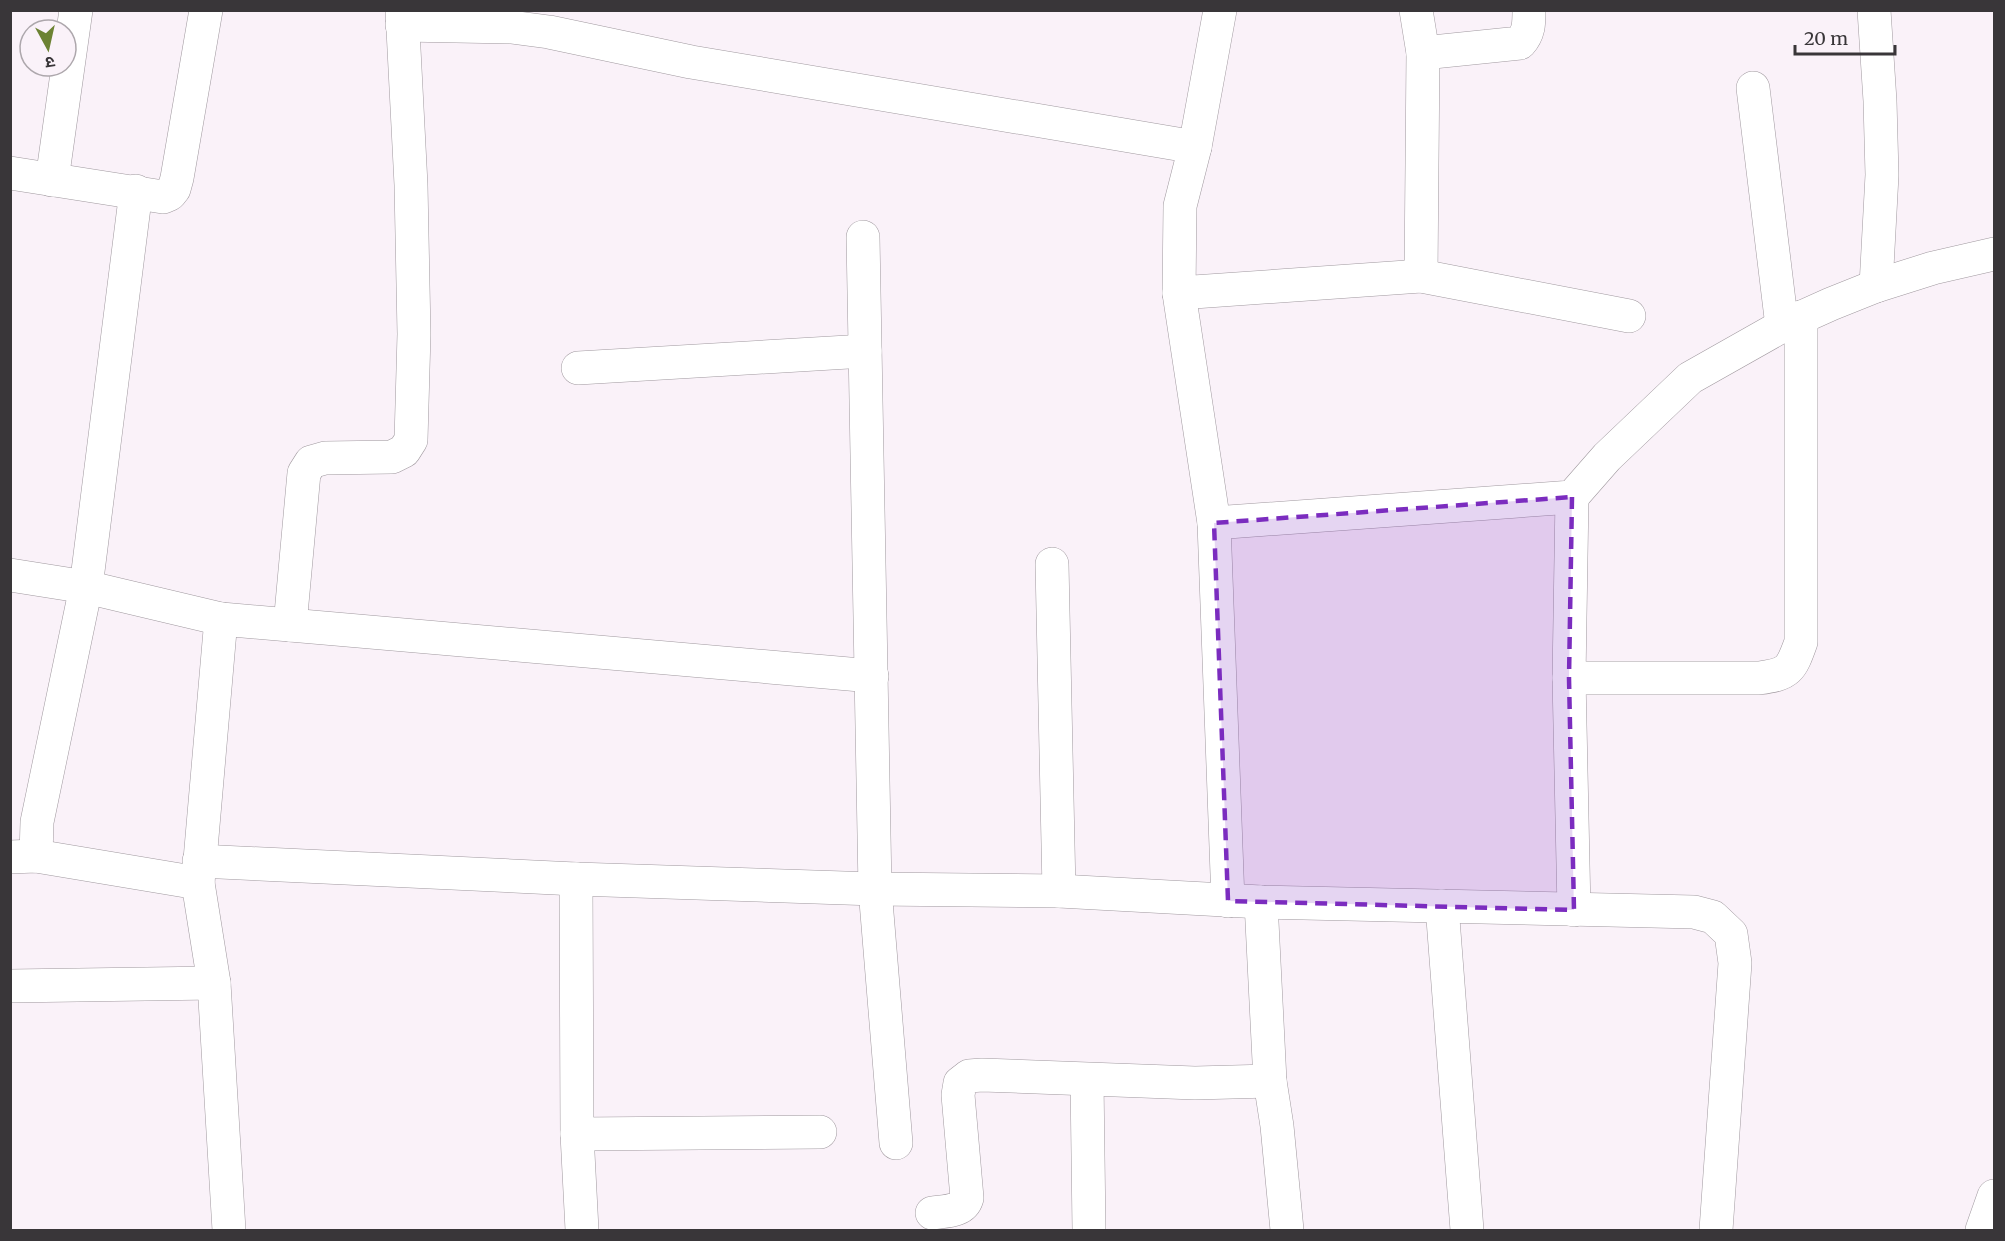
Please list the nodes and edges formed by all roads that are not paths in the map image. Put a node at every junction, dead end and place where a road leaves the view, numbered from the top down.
1 (76, 10) edge
2 (206, 10) edge
3 (1221, 10) edge
4 (1416, 10) edge
5 (1529, 10) edge
6 (1874, 10) edge
7 (402, 18) edge
8 (1423, 53) junction
9 (1753, 88) dead end
10 (1196, 147) junction
11 (10, 173) edge
12 (52, 180) junction
13 (136, 191) junction
14 (863, 237) dead end
15 (1995, 254) edge
16 (1421, 276) junction
17 (1876, 286) junction
18 (1179, 293) junction
19 (1629, 316) dead end
20 (1791, 321) junction
21 (866, 351) junction
22 (578, 368) dead end
23 (1572, 497) junction
24 (1214, 523) junction
25 (1052, 564) dead end
26 (10, 575) edge
27 (86, 587) junction
28 (221, 619) junction
29 (290, 625) junction
30 (872, 676) junction
31 (1569, 678) junction
32 (23, 856) edge
33 (199, 872) junction
34 (576, 879) junction
35 (874, 889) junction
36 (1059, 891) junction
37 (1228, 901) junction
38 (1261, 902) junction
39 (1442, 906) junction
40 (1574, 910) junction
41 (214, 983) junction
42 (10, 986) edge
43 (1087, 1080) junction
44 (1270, 1081) junction
45 (820, 1132) dead end
46 (578, 1134) junction
47 (896, 1143) dead end
48 (1995, 1196) edge
49 (932, 1213) dead end
50 (229, 1230) edge
51 (582, 1230) edge
52 (1089, 1230) edge
53 (1287, 1230) edge
54 (1467, 1230) edge
55 (1716, 1230) edge
56 (1982, 1230) edge

1 - 12 street
2 - 13 street
3 - 10 street
4 - 8 street
5 - 8 street
6 - 17 street
7 - 10 street
7 - 29 street
8 - 16 street
9 - 20 street
10 - 18 street
11 - 12 street
12 - 13 street
13 - 27 street
14 - 21 street
15 - 17 street
16 - 18 street
16 - 19 street
17 - 20 street
18 - 24 street
20 - 23 street
20 - 31 street
21 - 22 street
21 - 30 street
23 - 24 street
23 - 31 street
24 - 37 street
25 - 36 street
26 - 27 street
27 - 28 street
27 - 32 street
28 - 29 street
28 - 33 street
29 - 30 street
30 - 35 street
31 - 40 street
32 - 33 street
33 - 34 street
33 - 41 street
34 - 35 street
34 - 46 street
35 - 36 street
35 - 47 street
36 - 37 street
37 - 38 street
38 - 39 street
38 - 44 street
39 - 40 street
39 - 54 street
40 - 55 street
41 - 42 street
41 - 50 street
43 - 44 street
43 - 49 street
43 - 52 street
44 - 53 street
45 - 46 street
46 - 51 street
48 - 56 street

